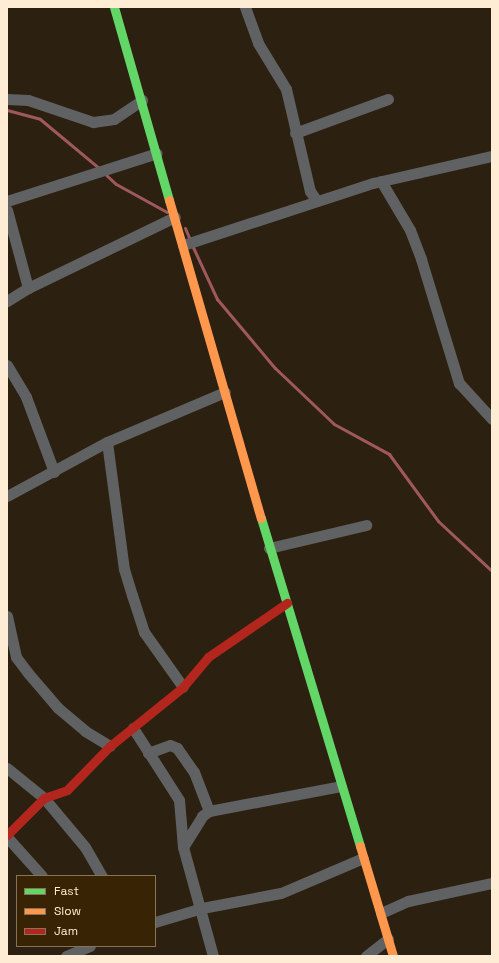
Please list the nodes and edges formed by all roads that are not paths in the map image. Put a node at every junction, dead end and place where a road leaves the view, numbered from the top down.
1 (114, 7) edge
2 (245, 7) edge
3 (7, 99) edge
4 (388, 99) dead end
5 (142, 100) junction
6 (295, 133) junction
7 (157, 153) junction
8 (492, 156) edge
9 (381, 181) junction
10 (310, 191) junction
11 (7, 201) edge
12 (317, 201) junction
13 (302, 206) junction
14 (7, 210) edge
15 (175, 218) junction
16 (183, 245) junction
17 (28, 288) junction
18 (7, 302) edge
19 (7, 365) edge
20 (11, 379) edge
21 (225, 392) junction
22 (492, 419) edge
23 (107, 442) junction
24 (54, 472) junction
25 (7, 496) edge
26 (366, 525) dead end
27 (269, 548) junction
28 (287, 603) junction
29 (7, 616) edge
30 (183, 687) junction
31 (133, 728) junction
32 (110, 746) junction
33 (148, 753) junction
34 (7, 768) edge
35 (342, 786) junction
36 (44, 798) junction
37 (209, 811) junction
38 (7, 836) edge
39 (183, 847) junction
40 (363, 858) junction
41 (41, 875) edge
42 (101, 875) edge
43 (492, 883) edge
44 (202, 908) junction
45 (381, 913) junction
46 (156, 922) edge
47 (388, 940) junction
48 (88, 947) edge
49 (66, 956) edge
50 (213, 956) edge
51 (366, 956) edge
52 (393, 956) edge

1 - 5 main road
2 - 6 street
3 - 5 street
4 - 6 street
5 - 7 main road
6 - 10 street
7 - 11 street
7 - 15 main road
8 - 9 street
9 - 12 street
9 - 22 street
10 - 12 street
10 - 13 street
12 - 13 street
13 - 16 street
14 - 17 street
15 - 16 main road
15 - 17 street
16 - 21 main road
17 - 18 street
19 - 20 street
20 - 24 street
21 - 23 street
21 - 27 main road
23 - 24 street
23 - 30 street
24 - 25 street
26 - 27 street
27 - 28 main road
28 - 30 main road
28 - 35 main road
29 - 32 street
30 - 31 main road
31 - 32 main road
31 - 33 street
32 - 36 main road
33 - 37 street
33 - 39 street
34 - 36 street
35 - 37 street
35 - 40 main road
36 - 38 main road
36 - 42 street
37 - 39 street
38 - 41 street
39 - 44 street
40 - 44 street
40 - 45 main road
43 - 45 street
44 - 46 street
44 - 50 street
45 - 47 main road
47 - 51 street
47 - 52 main road
48 - 49 street

